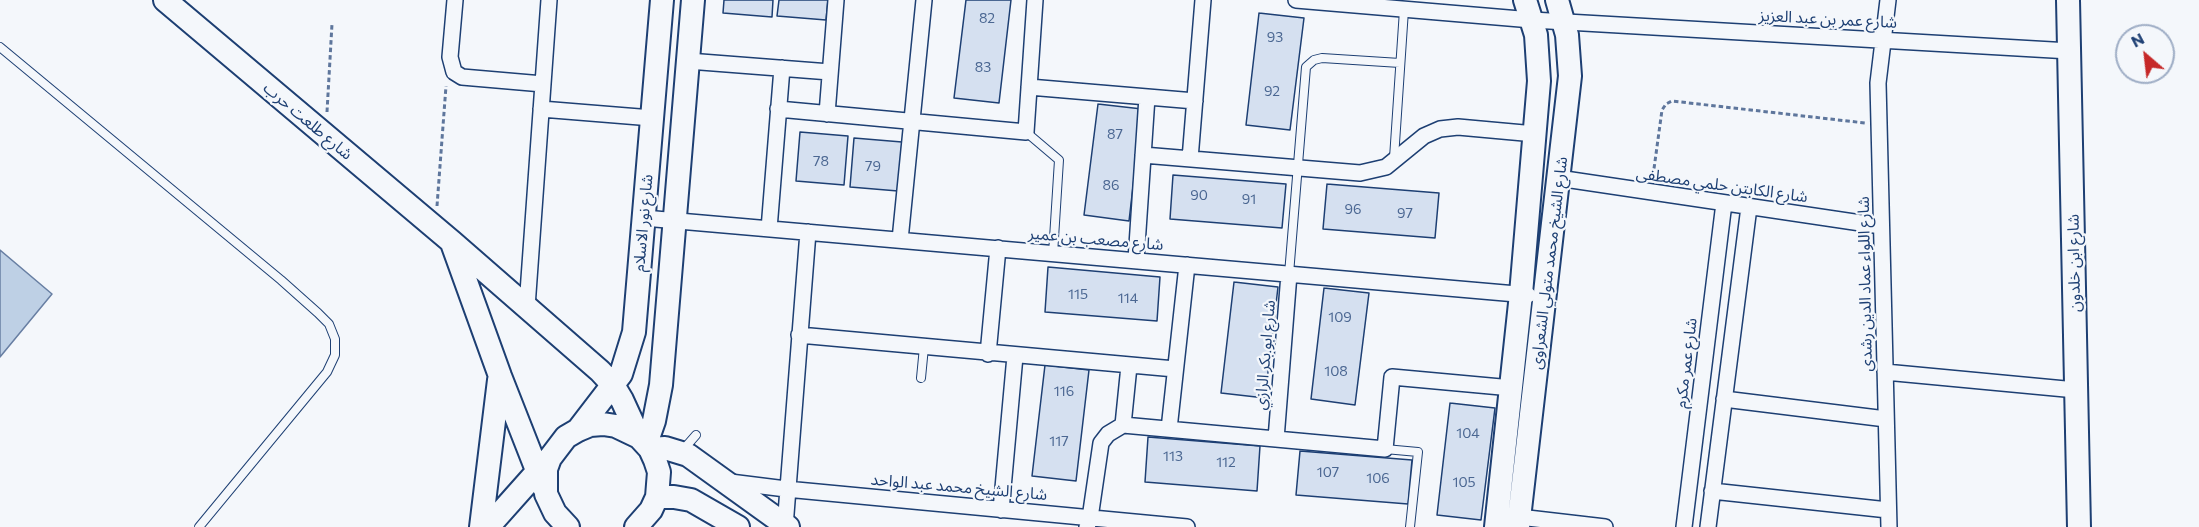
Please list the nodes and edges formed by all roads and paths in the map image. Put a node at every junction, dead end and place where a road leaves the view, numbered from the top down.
1 (165, 0) edge
2 (455, 0) edge
3 (549, 0) edge
4 (662, 0) edge
5 (693, 0) edge
6 (836, 0) edge
7 (924, 0) edge
8 (1035, 0) edge
9 (1203, 0) edge
10 (1296, 0) edge
11 (1557, 0) edge
12 (1888, 0) edge
13 (2068, 0) edge
14 (1342, 2) edge
15 (1404, 10) junction
16 (1529, 10) edge
17 (1564, 22) junction
18 (332, 24) dead end
19 (1883, 40) junction
20 (0, 47) edge
21 (2070, 51) junction
22 (688, 61) junction
23 (1400, 63) junction
24 (782, 68) junction
25 (454, 72) junction
26 (830, 72) junction
27 (543, 84) junction
28 (1029, 87) junction
29 (1147, 97) junction
30 (1195, 101) junction
31 (542, 109) junction
32 (778, 109) junction
33 (827, 114) junction
34 (652, 118) junction
35 (912, 122) junction
36 (1879, 125) junction
37 (1026, 132) junction
38 (1535, 134) junction
39 (326, 136) junction
40 (1143, 155) junction
41 (1190, 159) junction
42 (1394, 162) junction
43 (1298, 168) junction
44 (1558, 178) junction
45 (1651, 192) junction
46 (1724, 203) junction
47 (1749, 207) junction
48 (644, 218) junction
49 (675, 221) junction
50 (1881, 226) junction
51 (769, 229) junction
52 (808, 232) junction
53 (444, 235) junction
54 (900, 240) junction
55 (998, 248) junction
56 (1053, 254) junction
57 (1136, 261) junction
58 (1187, 265) junction
59 (1289, 274) junction
60 (1521, 294) junction
61 (1545, 296) junction
62 (527, 307) junction
63 (799, 335) junction
64 (924, 347) junction
65 (988, 354) junction
66 (1015, 356) junction
67 (1129, 366) junction
68 (1175, 369) junction
69 (1885, 372) junction
70 (500, 376) junction
71 (921, 378) dead end
72 (613, 385) junction
73 (1512, 388) junction
74 (2076, 390) junction
75 (1724, 399) junction
76 (1886, 419) junction
77 (1123, 425) junction
78 (1169, 429) junction
79 (578, 430) junction
80 (696, 435) dead end
81 (1276, 439) junction
82 (645, 443) junction
83 (1385, 448) junction
84 (681, 452) junction
85 (544, 465) junction
86 (727, 482) junction
87 (786, 489) junction
88 (1713, 491) junction
89 (548, 499) junction
90 (1001, 510) junction
91 (1888, 510) junction
92 (653, 511) edge
93 (1089, 522) edge
94 (1519, 522) edge
95 (786, 526) edge
96 (199, 527) edge
97 (481, 527) edge
98 (488, 527) edge
99 (558, 527) edge
100 (568, 527) edge
101 (636, 527) edge
102 (738, 527) edge
103 (1187, 527) edge
104 (1410, 527) edge
105 (1496, 527) edge
106 (1605, 527) edge
107 (1684, 527) edge
108 (1708, 527) edge
109 (1889, 527) edge
110 (2079, 527) edge

1 - 39 street, شارع طلعت حرب
2 - 25 street
3 - 27 street
4 - 34 street, شارع نور الاسلام
5 - 22 street, شارع نور الاسلام
6 - 26 street
7 - 35 street
8 - 28 street
9 - 30 street
10 - 14 street, شارع عمر بن عبد العزيز
11 - 17 street, شارع الشيخ محمد متولي الشعراوى
12 - 19 street, شارع اللواء عماد الدين رشدى
13 - 21 street, شارع ابن خلدون
14 - 15 street, شارع عمر بن عبد العزيز
15 - 16 street, شارع عمر بن عبد العزيز
15 - 23 lane
16 - 17 street, شارع عمر بن عبد العزيز
16 - 38 street, شارع الشيخ محمد متولي الشعراوى
17 - 19 street, شارع عمر بن عبد العزيز
17 - 44 street, شارع الشيخ محمد متولي الشعراوى
18 - 39 path
19 - 21 street, شارع عمر بن عبد العزيز
19 - 36 street, شارع اللواء عماد الدين رشدى
20 - 96 lane
21 - 74 street, شارع ابن خلدون
22 - 24 street
22 - 49 street, شارع نور الاسلام
23 - 42 lane
23 - 43 lane
24 - 26 street
24 - 32 street
25 - 27 street
25 - 53 path
26 - 33 street
27 - 31 street
28 - 29 street
28 - 37 street
29 - 30 street
29 - 40 street
30 - 41 street
31 - 34 street
31 - 62 street
32 - 33 street
32 - 51 street
33 - 35 street
34 - 48 street, شارع نور الاسلام
35 - 37 street
35 - 54 street
36 - 45 path
36 - 50 street, شارع اللواء عماد الدين رشدى
37 - 56 lane
38 - 42 street
38 - 60 street, شارع الشيخ محمد متولي الشعراوى
39 - 53 street, شارع طلعت حرب
40 - 41 street
40 - 57 street
41 - 43 street
42 - 43 street
43 - 59 lane
44 - 45 street, شارع الكابتن حلمي مصطفى
44 - 61 street, شارع الشيخ محمد متولي الشعراوى
45 - 46 street, شارع الكابتن حلمي مصطفى
46 - 47 street, شارع الكابتن حلمي مصطفى
46 - 107 street, شارع عمر مكرم
47 - 50 street, شارع الكابتن حلمي مصطفى
47 - 75 street
48 - 49 street, شارع مصعب بن عمير
48 - 72 street, شارع نور الاسلام
49 - 51 street, شارع مصعب بن عمير
49 - 82 street, شارع نور الاسلام
50 - 69 street, شارع اللواء عماد الدين رشدى
51 - 52 street, شارع مصعب بن عمير
52 - 54 street, شارع مصعب بن عمير
52 - 63 street
53 - 62 street, شارع طلعت حرب
53 - 70 street
54 - 55 street, شارع مصعب بن عمير
55 - 56 street, شارع مصعب بن عمير
55 - 65 street
56 - 57 street, شارع مصعب بن عمير
57 - 58 street, شارع مصعب بن عمير
58 - 59 street, شارع مصعب بن عمير
58 - 68 street
59 - 60 street, شارع مصعب بن عمير
59 - 81 street, شارع ابو بكر الرازي
60 - 61 street, شارع مصعب بن عمير
60 - 73 street, شارع الشيخ محمد متولي الشعراوى
61 - 94 street, شارع الشيخ محمد متولي الشعراوى
62 - 72 street, شارع طلعت حرب
63 - 64 street
63 - 87 street
64 - 65 street
64 - 71 lane
65 - 66 street
66 - 67 street
66 - 90 street
67 - 68 street
67 - 77 street
68 - 78 street
69 - 74 street
69 - 76 street, شارع اللواء عماد الدين رشدى
70 - 85 street
70 - 97 street
72 - 79 street, شارع نور الاسلام
72 - 82 street, شارع طلعت حرب
73 - 83 street
73 - 105 street, شارع الشيخ محمد متولي الشعراوى
74 - 110 street, شارع ابن خلدون
75 - 76 street
75 - 88 street
76 - 91 street, شارع اللواء عماد الدين رشدى
77 - 78 street
77 - 93 street
78 - 81 street
79 - 82 street
79 - 85 street, شارع نور الاسلام
80 - 84 lane
81 - 83 street
82 - 84 street
82 - 92 street, شارع طلعت حرب
83 - 104 lane
84 - 86 street
85 - 89 street
85 - 98 street, شارع نور الاسلام
86 - 87 street, شارع الشيخ محمد عبد الواحد
86 - 95 street
87 - 90 street, شارع الشيخ محمد عبد الواحد
87 - 95 street
88 - 91 street
88 - 108 street
89 - 99 street
89 - 100 street
90 - 93 street, شارع الشيخ محمد عبد الواحد
91 - 109 street, شارع اللواء عماد الدين رشدى
92 - 101 street
92 - 102 street
93 - 103 street, شارع الشيخ محمد عبد الواحد
94 - 106 street

